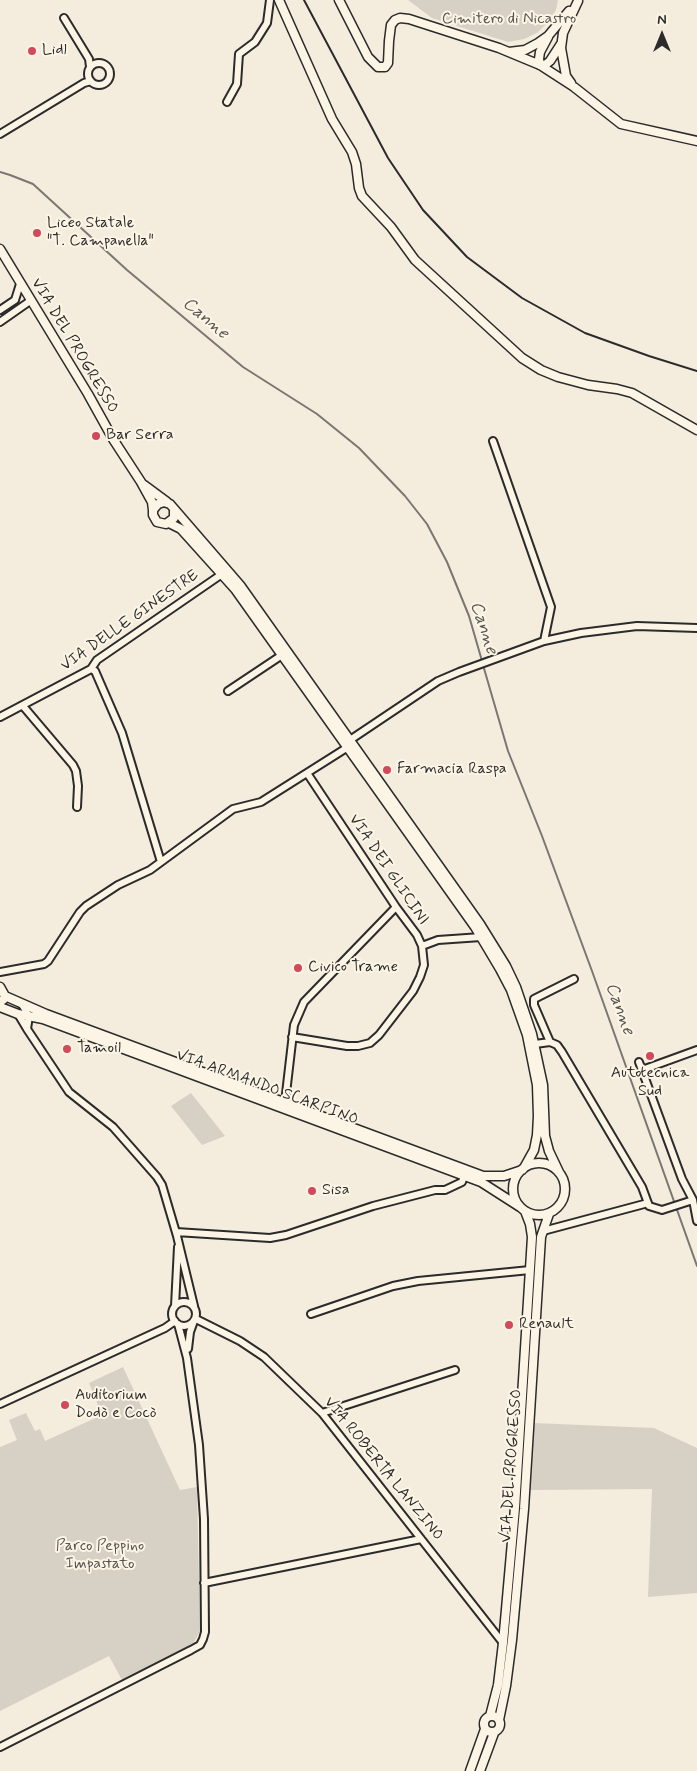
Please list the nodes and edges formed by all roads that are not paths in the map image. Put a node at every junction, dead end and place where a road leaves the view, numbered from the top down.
1 (270, 0) edge
2 (279, 0) edge
3 (339, 0) edge
4 (579, 1) edge
5 (64, 18) dead end
6 (548, 36) junction
7 (562, 42) junction
8 (510, 52) junction
9 (93, 65) junction
10 (540, 65) junction
11 (90, 78) junction
12 (574, 87) junction
13 (227, 102) dead end
14 (0, 134) edge
15 (697, 141) edge
16 (0, 249) edge
17 (20, 284) junction
18 (30, 301) junction
19 (0, 310) edge
20 (0, 322) edge
21 (697, 430) edge
22 (493, 441) dead end
23 (141, 482) junction
24 (168, 503) junction
25 (153, 510) junction
26 (174, 511) junction
27 (169, 523) junction
28 (222, 574) junction
29 (697, 628) edge
30 (544, 641) junction
31 (282, 655) junction
32 (91, 669) junction
33 (228, 691) dead end
34 (23, 706) junction
35 (0, 717) edge
36 (349, 743) junction
37 (307, 773) junction
38 (77, 807) dead end
39 (161, 862) junction
40 (396, 907) junction
41 (481, 937) junction
42 (422, 946) junction
43 (0, 972) edge
44 (574, 979) dead end
45 (0, 987) edge
46 (3, 999) edge
47 (20, 1001) junction
48 (0, 1007) edge
49 (18, 1014) junction
50 (29, 1016) junction
51 (28, 1029) junction
52 (292, 1037) junction
53 (550, 1042) junction
54 (535, 1044) junction
55 (697, 1050) edge
56 (639, 1062) dead end
57 (642, 1070) junction
58 (285, 1102) junction
59 (523, 1169) junction
60 (559, 1172) junction
61 (464, 1176) junction
62 (693, 1200) junction
63 (648, 1203) junction
64 (522, 1209) junction
65 (549, 1214) junction
66 (697, 1221) edge
67 (543, 1231) junction
68 (176, 1234) junction
69 (530, 1270) junction
70 (175, 1306) junction
71 (194, 1306) junction
72 (311, 1314) dead end
73 (195, 1320) junction
74 (176, 1322) junction
75 (187, 1358) junction
76 (455, 1370) dead end
77 (0, 1404) edge
78 (322, 1412) junction
79 (421, 1539) junction
80 (204, 1583) junction
81 (503, 1643) junction
82 (490, 1716) junction
83 (499, 1720) junction
84 (485, 1729) junction
85 (494, 1732) junction
86 (0, 1747) edge
87 (470, 1771) edge
88 (480, 1771) edge

1 - 13 street
2 - 21 street
3 - 8 street
4 - 6 street
4 - 7 street
5 - 9 street
6 - 8 street
6 - 10 street
7 - 10 street
7 - 12 street
8 - 10 street
9 - 11 street
9 - 11 street
10 - 12 street
11 - 14 street
12 - 15 street
16 - 17 street, VIA DEL PROGRESSO
17 - 18 street, VIA DEL PROGRESSO
17 - 19 street
18 - 20 street
18 - 23 street, VIA DEL PROGRESSO
22 - 30 street
23 - 24 street
23 - 25 street
24 - 25 street
24 - 26 street
25 - 27 street
26 - 27 street
26 - 36 street
27 - 28 street
28 - 31 street
28 - 32 street, VIA DELLE GINESTRE
29 - 30 street
30 - 36 street
31 - 33 street
31 - 36 street
32 - 34 street, VIA DELLE GINESTRE
32 - 39 street
34 - 35 street, VIA DELLE GINESTRE
34 - 38 street
36 - 37 street
36 - 41 street
36 - 54 street
37 - 39 street
37 - 40 street, VIA DEI GLICINI
39 - 43 street
40 - 42 street, VIA DEI GLICINI
40 - 52 street
41 - 42 street
41 - 59 street
42 - 52 street, VIA DEI GLICINI
44 - 53 street
45 - 46 street
46 - 47 street, VIA ARMANDO SCARPINO
47 - 50 street
47 - 58 street, VIA ARMANDO SCARPINO
48 - 49 street, VIA ARMANDO SCARPINO
49 - 50 street, VIA ARMANDO SCARPINO
49 - 51 street
50 - 51 street
50 - 61 street, VIA ARMANDO SCARPINO
51 - 68 street
52 - 58 street
53 - 54 street
53 - 63 street
54 - 60 street
55 - 57 street
56 - 57 street
57 - 62 street
58 - 59 street, VIA ARMANDO SCARPINO
59 - 60 street
59 - 64 street
60 - 65 street
61 - 64 street, VIA ARMANDO SCARPINO
61 - 68 street
62 - 63 street
62 - 66 street
63 - 67 street
64 - 65 street
64 - 69 street, VIA DEL PROGRESSO
65 - 67 street, VIA DEL PROGRESSO
67 - 83 street, VIA DEL PROGRESSO
68 - 70 street
68 - 71 street
69 - 72 street
69 - 81 street, VIA DEL PROGRESSO
70 - 71 street
70 - 74 street
71 - 73 street
73 - 74 street
73 - 75 street
73 - 78 street, VIA ROBERTA LANZINO
74 - 75 street
74 - 77 street
75 - 80 street
76 - 78 street
78 - 79 street, VIA ROBERTA LANZINO
79 - 80 street
79 - 81 street, VIA ROBERTA LANZINO
80 - 86 street
81 - 82 street, VIA DEL PROGRESSO
82 - 83 street
82 - 84 street
83 - 85 street
84 - 85 street
84 - 87 street
85 - 88 street

